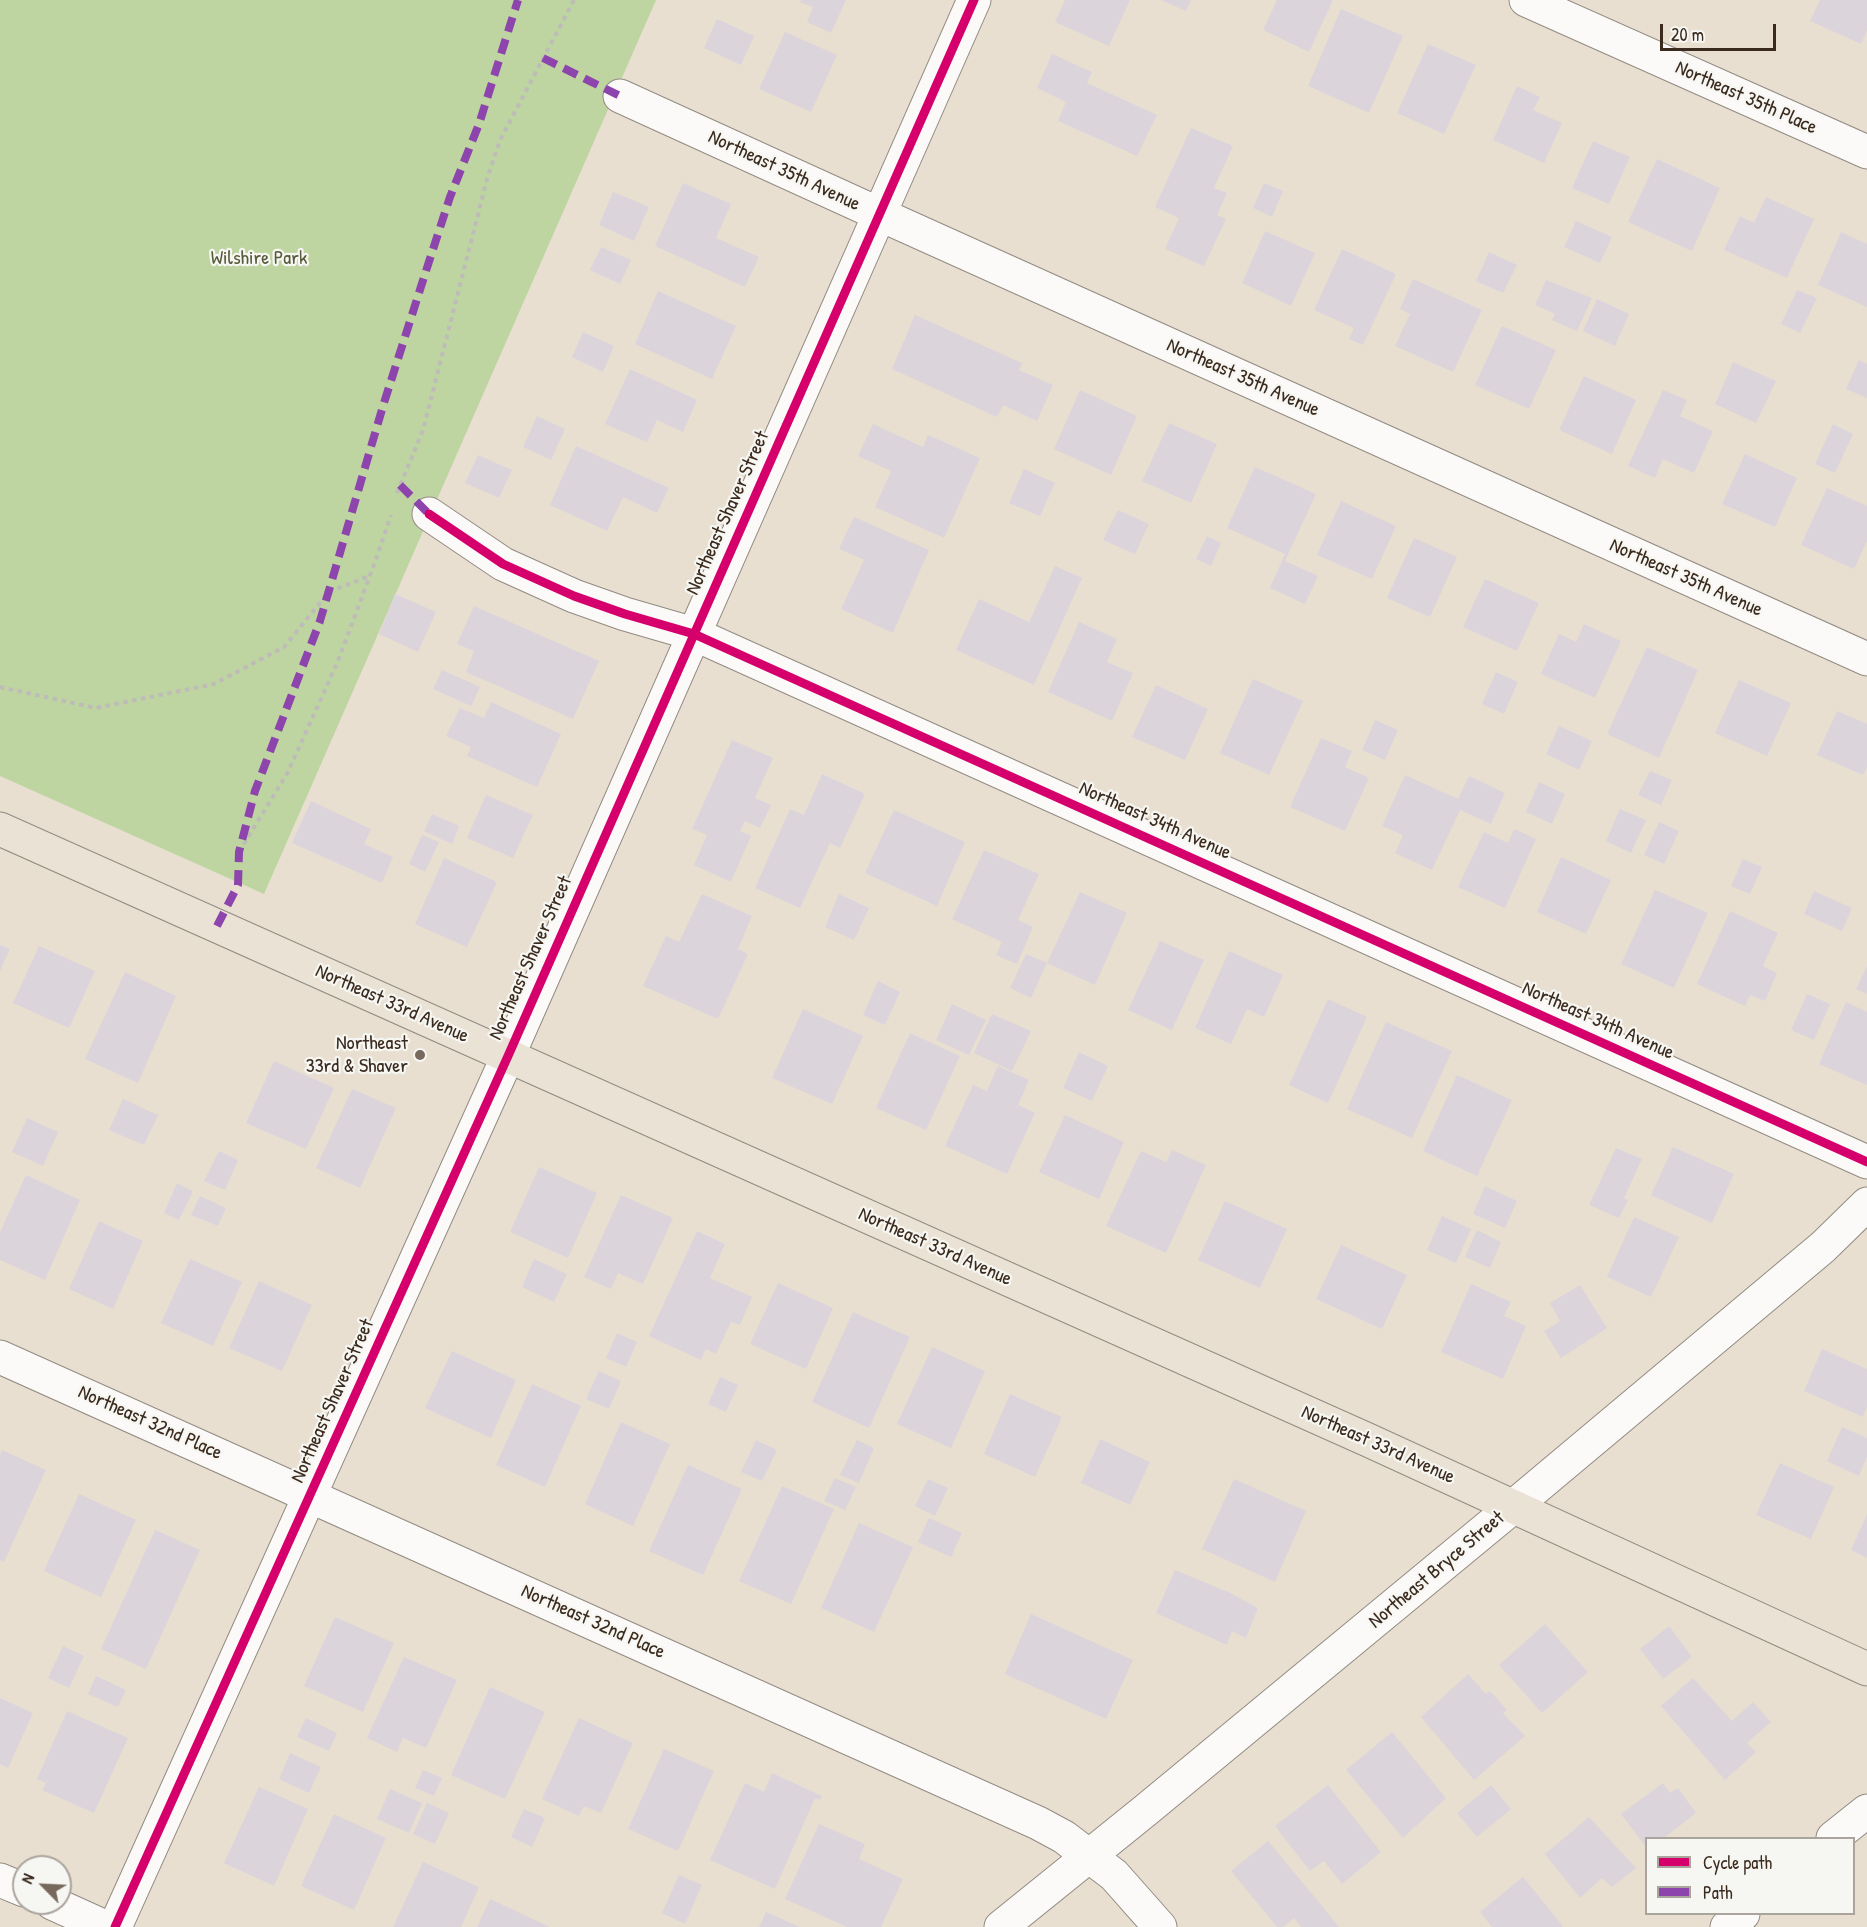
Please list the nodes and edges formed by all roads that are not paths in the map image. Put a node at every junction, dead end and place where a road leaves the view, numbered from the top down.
1 (974, 0) edge
2 (1526, 0) edge
3 (620, 96) dead end
4 (1867, 152) edge
5 (879, 214) junction
6 (429, 514) dead end
7 (694, 634) junction
8 (1867, 659) edge
9 (0, 829) edge
10 (508, 1056) junction
11 (1867, 1162) edge
12 (1867, 1204) edge
13 (0, 1357) edge
14 (310, 1495) junction
15 (1514, 1506) junction
16 (1867, 1669) edge
17 (1867, 1811) edge
18 (1835, 1837) edge
19 (1089, 1854) junction
20 (72, 1912) edge
21 (1742, 1915) edge
22 (105, 1927) edge
23 (115, 1927) edge
24 (1001, 1927) edge
25 (1160, 1927) edge
26 (1727, 1927) edge

1 - 5 street, Northeast Shaver Street
2 - 4 street, Northeast 35th Place
3 - 5 street, Northeast 35th Avenue
5 - 7 street, Northeast Shaver Street
5 - 8 street, Northeast 35th Avenue
6 - 7 street, Northeast 34th Avenue
7 - 10 street, Northeast Shaver Street
7 - 11 street, Northeast 34th Avenue
9 - 10 main road, Northeast 33rd Avenue
10 - 14 street, Northeast Shaver Street
10 - 15 main road, Northeast 33rd Avenue
12 - 15 street, Northeast Bryce Street
13 - 14 street, Northeast 32nd Place
14 - 19 street, Northeast 32nd Place
14 - 23 street, Northeast Shaver Street
15 - 16 main road, Northeast 33rd Avenue
15 - 19 street, Northeast Bryce Street
17 - 18 street
19 - 24 street, Northeast Bryce Street
19 - 25 street, Northeast 32nd Place
20 - 22 street
21 - 26 street

